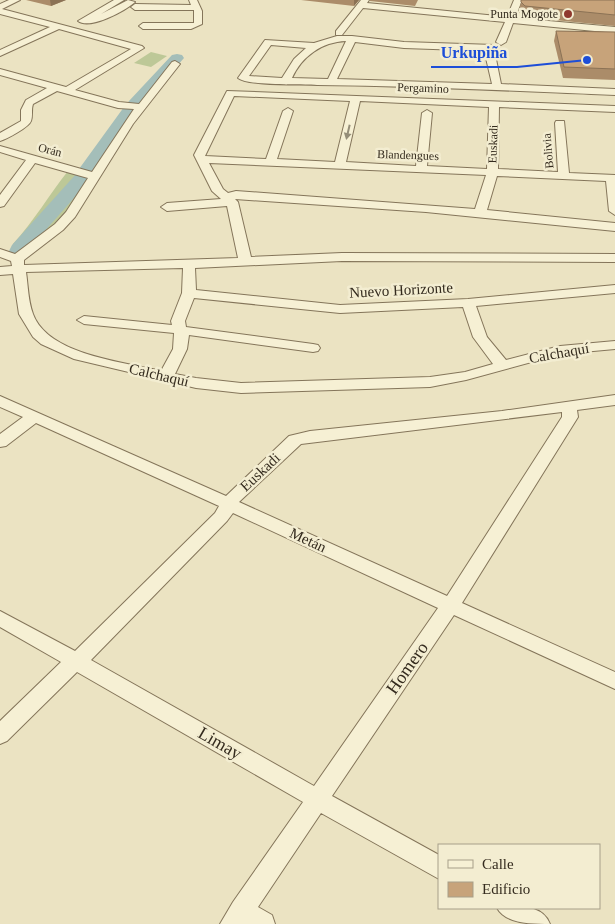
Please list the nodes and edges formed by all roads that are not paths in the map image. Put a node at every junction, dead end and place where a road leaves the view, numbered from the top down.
1 (16, 0) edge
2 (120, 0) edge
3 (518, 0) edge
4 (131, 3) edge
5 (363, 3) edge
6 (194, 4) edge
7 (0, 6) edge
8 (0, 11) edge
9 (510, 20) junction
10 (59, 26) junction
11 (615, 30) edge
12 (339, 33) dead end
13 (351, 40) junction
14 (501, 42) dead end
15 (315, 46) junction
16 (0, 53) edge
17 (175, 64) dead end
18 (0, 72) edge
19 (286, 81) junction
20 (331, 82) junction
21 (497, 87) junction
22 (56, 88) junction
23 (68, 90) junction
24 (615, 92) edge
25 (361, 99) junction
26 (494, 104) junction
27 (141, 107) junction
28 (615, 108) edge
29 (288, 111) dead end
30 (427, 113) dead end
31 (560, 123) dead end
32 (0, 138) edge
33 (0, 149) edge
34 (200, 159) junction
35 (32, 160) junction
36 (270, 163) junction
37 (346, 166) junction
38 (421, 169) junction
39 (492, 172) junction
40 (94, 176) junction
41 (564, 176) junction
42 (613, 178) edge
43 (229, 199) junction
44 (0, 203) edge
45 (167, 207) dead end
46 (615, 211) edge
47 (480, 212) junction
48 (615, 227) edge
49 (0, 252) edge
50 (615, 258) edge
51 (245, 260) junction
52 (18, 264) junction
53 (189, 264) junction
54 (0, 271) edge
55 (615, 289) edge
56 (188, 293) junction
57 (468, 303) junction
58 (84, 320) dead end
59 (181, 330) junction
60 (615, 345) edge
61 (313, 348) dead end
62 (502, 365) junction
63 (166, 376) junction
64 (615, 400) edge
65 (0, 401) edge
66 (568, 407) junction
67 (34, 417) junction
68 (0, 442) edge
69 (229, 504) junction
70 (450, 606) junction
71 (0, 618) edge
72 (76, 661) junction
73 (615, 681) edge
74 (0, 735) edge
75 (317, 798) junction
76 (438, 867) edge
77 (511, 909) edge
78 (236, 917) edge
79 (263, 924) edge
80 (538, 924) edge

1 - 7 street
2 - 4 street
3 - 9 street
4 - 6 street
4 - 6 street
5 - 9 street
5 - 12 street
8 - 10 street
9 - 11 street
9 - 14 street
10 - 16 street
10 - 23 street
13 - 15 street
13 - 20 street
13 - 21 street
15 - 19 street
15 - 19 street
17 - 27 street
18 - 22 street
19 - 20 street
20 - 21 street
21 - 24 street
22 - 23 street
22 - 32 street
23 - 27 street
25 - 26 street, Pergamino
25 - 34 street, Pergamino
25 - 37 street
26 - 28 street, Pergamino
26 - 39 street, Euskadi
27 - 40 street
29 - 36 street
30 - 38 street
31 - 41 street, Bolivia
33 - 35 street, Orán
34 - 36 street, Blandengues
34 - 43 street
35 - 40 street, Orán
35 - 44 street
36 - 37 street, Blandengues
37 - 38 street, Blandengues
38 - 39 street, Blandengues
39 - 41 street, Blandengues
39 - 47 street, Euskadi
40 - 52 street
41 - 42 street, Blandengues
42 - 46 street
43 - 45 street
43 - 47 street
43 - 51 street
47 - 48 street
49 - 52 street
50 - 51 street
51 - 53 street
52 - 53 street
52 - 54 street
52 - 63 street, Calchaquí
53 - 56 street
55 - 57 street, Nuevo Horizonte
56 - 57 street, Nuevo Horizonte
56 - 59 street
57 - 62 street
58 - 59 street
59 - 61 street
59 - 63 street
60 - 62 street, Calchaquí
62 - 63 street, Calchaquí
64 - 66 street, Euskadi
65 - 67 street, Metán
66 - 69 street, Euskadi
66 - 70 street, Homero
67 - 68 street
67 - 69 street, Metán
69 - 70 street, Metán
69 - 72 street, Euskadi
70 - 73 street, Metán
70 - 75 street, Homero
71 - 72 street, Limay
72 - 74 street, Euskadi
72 - 75 street, Limay
75 - 76 street, Limay
75 - 78 street, Homero
77 - 80 street
78 - 79 street

